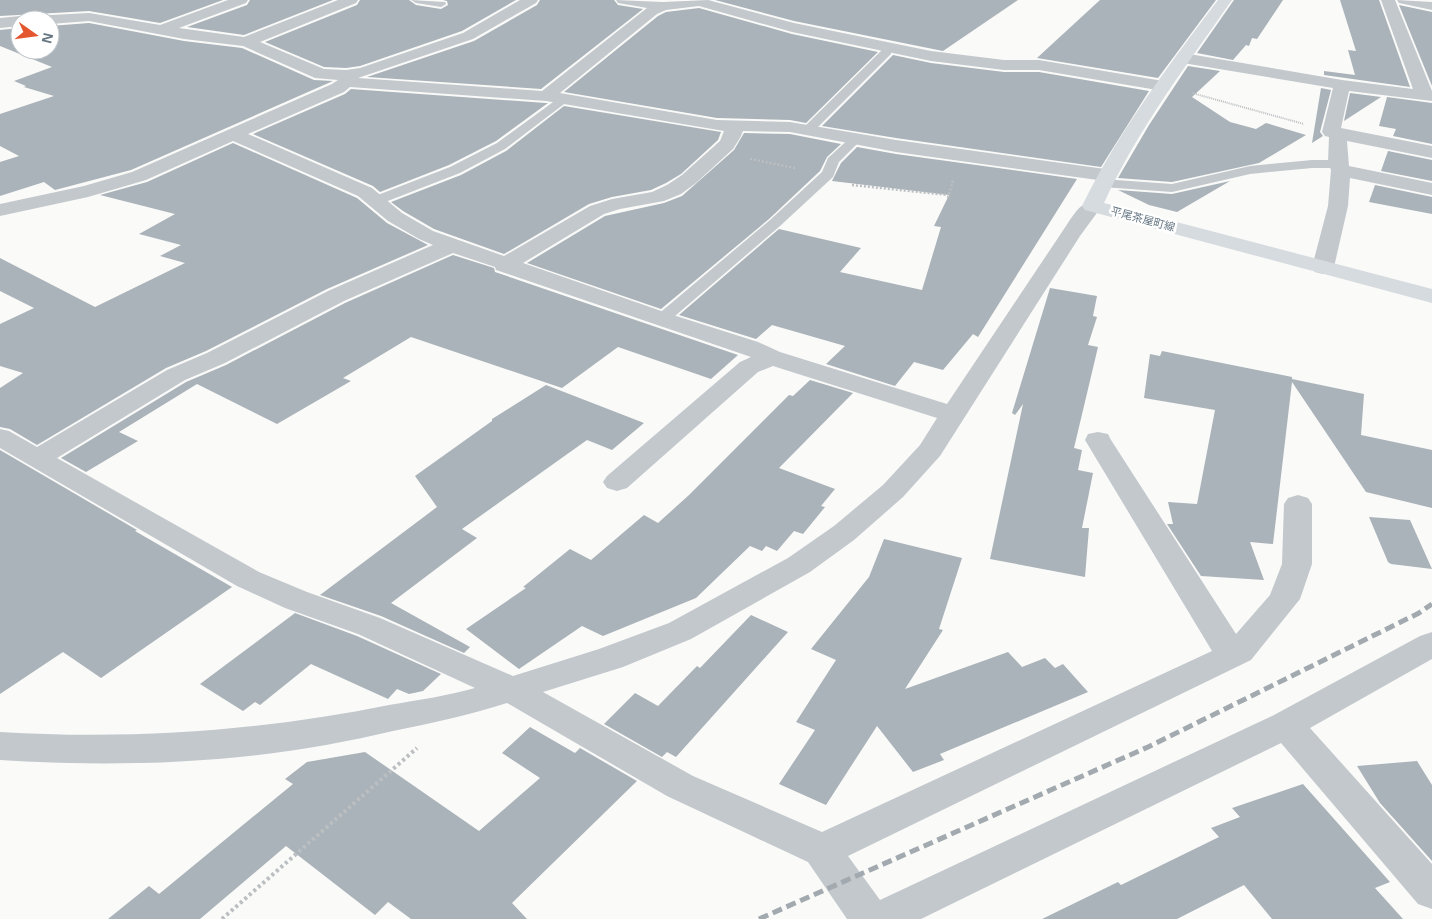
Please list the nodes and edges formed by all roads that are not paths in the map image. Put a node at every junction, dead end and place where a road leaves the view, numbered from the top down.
1 (83, 0) edge
2 (242, 0) edge
3 (352, 0) edge
4 (423, 0) edge
5 (531, 0) edge
6 (623, 0) edge
7 (1225, 0) edge
8 (1388, 0) edge
9 (1404, 0) edge
10 (694, 1) edge
11 (441, 4) dead end
12 (663, 6) junction
13 (1432, 6) edge
14 (89, 17) junction
15 (60, 19) edge
16 (159, 30) junction
17 (246, 42) junction
18 (886, 47) junction
19 (1183, 58) junction
20 (346, 79) junction
21 (1342, 85) junction
22 (1162, 87) junction
23 (1428, 95) edge
24 (546, 96) junction
25 (564, 99) junction
26 (733, 126) junction
27 (808, 130) junction
28 (1335, 132) junction
29 (232, 134) junction
30 (856, 139) junction
31 (1432, 152) edge
32 (1340, 167) junction
33 (1103, 179) junction
34 (1432, 189) edge
35 (375, 201) junction
36 (1092, 206) junction
37 (0, 210) edge
38 (452, 246) junction
39 (504, 265) junction
40 (1324, 267) junction
41 (1432, 296) edge
42 (662, 319) junction
43 (771, 357) junction
44 (953, 415) junction
45 (0, 436) edge
46 (1098, 440) dead end
47 (36, 457) junction
48 (617, 482) dead end
49 (1298, 504) dead end
50 (1432, 644) edge
51 (1232, 655) junction
52 (512, 690) junction
53 (1286, 725) junction
54 (0, 746) edge
55 (822, 850) junction
56 (1432, 892) edge
57 (870, 919) edge
58 (881, 919) edge

1 - 14 street
2 - 16 street
3 - 17 street
4 - 11 lane
5 - 20 street
6 - 12 street
7 - 19 main road, 平尾茶屋町線
8 - 23 street
9 - 13 street
10 - 12 street
10 - 18 street
12 - 24 street
14 - 15 street
14 - 16 street
16 - 17 street
17 - 20 street
18 - 22 street
18 - 27 lane
19 - 21 street
19 - 22 main road, 平尾茶屋町線
20 - 24 street
20 - 29 street
21 - 23 street
21 - 28 street
22 - 33 main road, 平尾茶屋町線
24 - 25 street
25 - 26 street
25 - 35 lane
26 - 27 street
26 - 39 street
27 - 30 street
28 - 31 street
28 - 32 street
29 - 35 street
29 - 37 street
30 - 33 street
30 - 42 lane
32 - 33 lane
32 - 34 street
32 - 40 street
33 - 36 main road, 平尾茶屋町線
35 - 38 street
36 - 40 main road, 平尾茶屋町線
36 - 44 street
38 - 39 street
38 - 47 street
39 - 42 street
40 - 41 main road, 平尾茶屋町線
42 - 43 street
43 - 44 street
43 - 48 street
44 - 52 street
45 - 47 street
46 - 51 street
47 - 52 street
49 - 51 street
50 - 53 street
51 - 55 street
52 - 54 street
52 - 55 street
53 - 56 street
53 - 58 street
55 - 57 street

